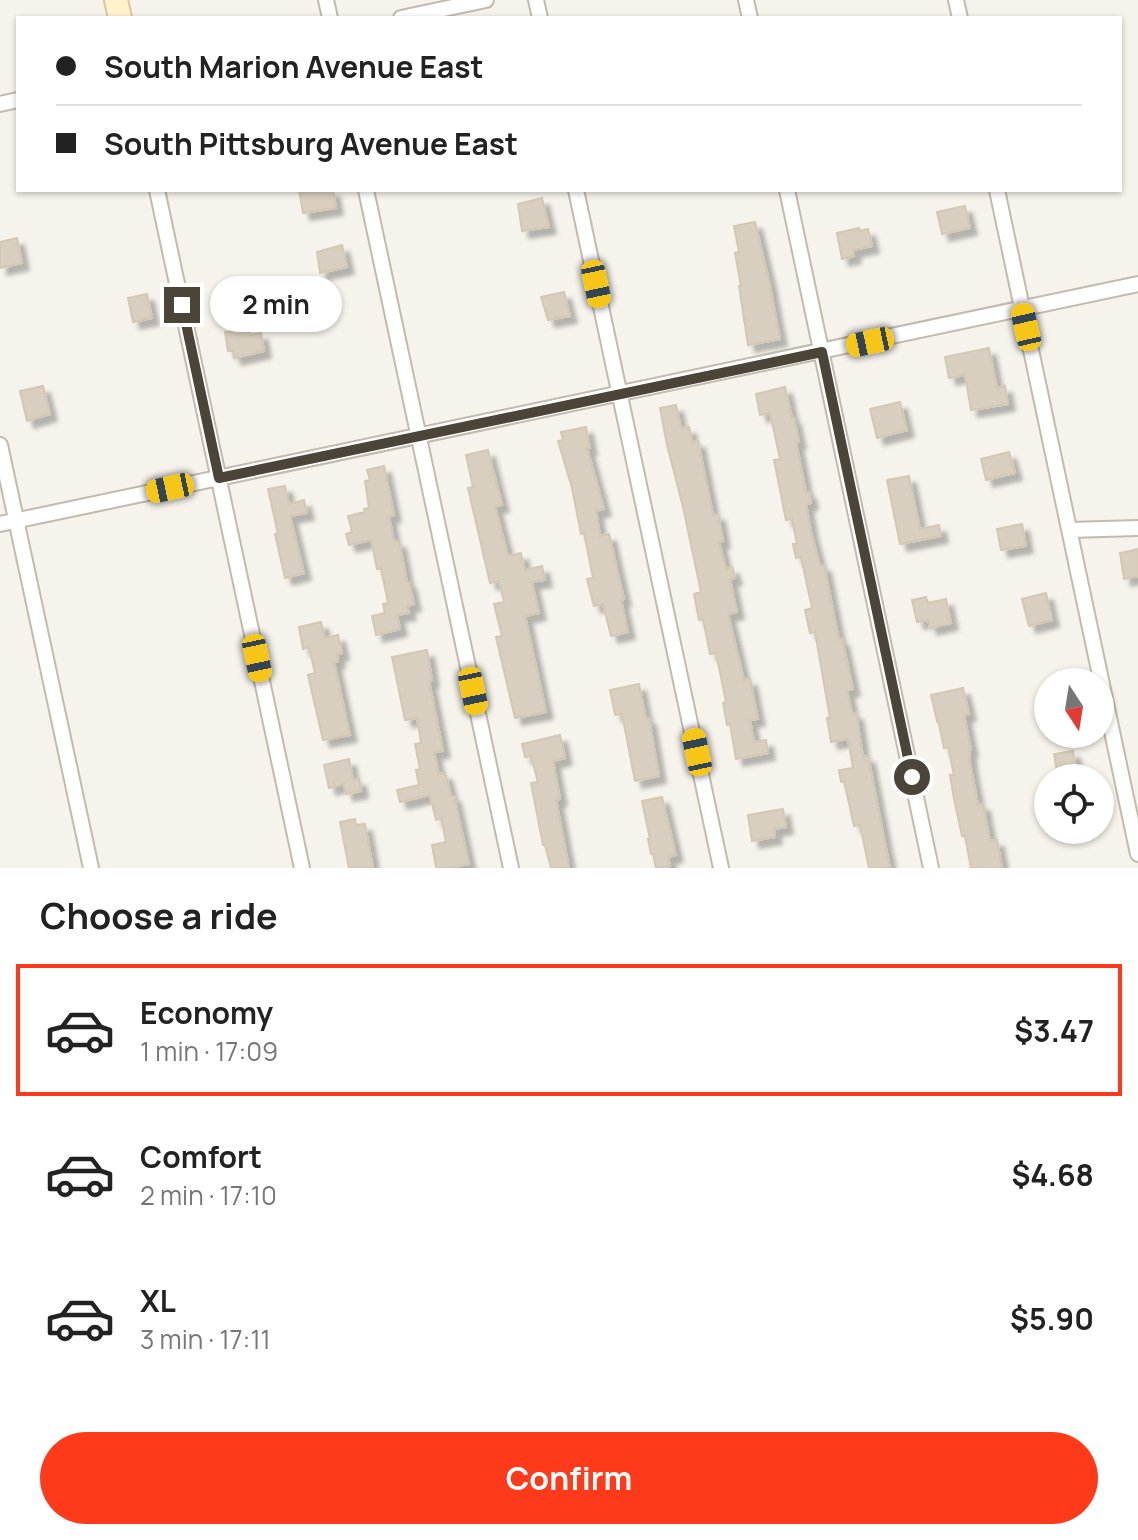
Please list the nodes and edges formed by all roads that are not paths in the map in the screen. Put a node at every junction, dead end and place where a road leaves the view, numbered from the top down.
1 (486, 0) edge
2 (410, 16) edge
3 (157, 192) edge
4 (366, 192) edge
5 (576, 192) edge
6 (787, 192) edge
7 (997, 192) edge
8 (1138, 284) edge
9 (1022, 309) junction
10 (822, 352) junction
11 (619, 394) junction
12 (418, 436) junction
13 (0, 445) edge
14 (219, 478) junction
15 (16, 521) junction
16 (0, 524) edge
17 (1138, 528) edge
18 (1069, 530) junction
19 (1137, 846) edge
20 (91, 868) edge
21 (302, 868) edge
22 (511, 868) edge
23 (721, 868) edge
24 (931, 868) edge

1 - 2 street
3 - 14 street
4 - 12 street
5 - 11 street
6 - 10 street
7 - 9 street
8 - 9 street
9 - 10 street
9 - 18 street
10 - 11 street
10 - 24 street
11 - 12 street
11 - 23 street
12 - 14 street
12 - 22 street
13 - 15 street
14 - 15 street
14 - 21 street
15 - 16 street
15 - 20 street
17 - 18 street
18 - 19 street

